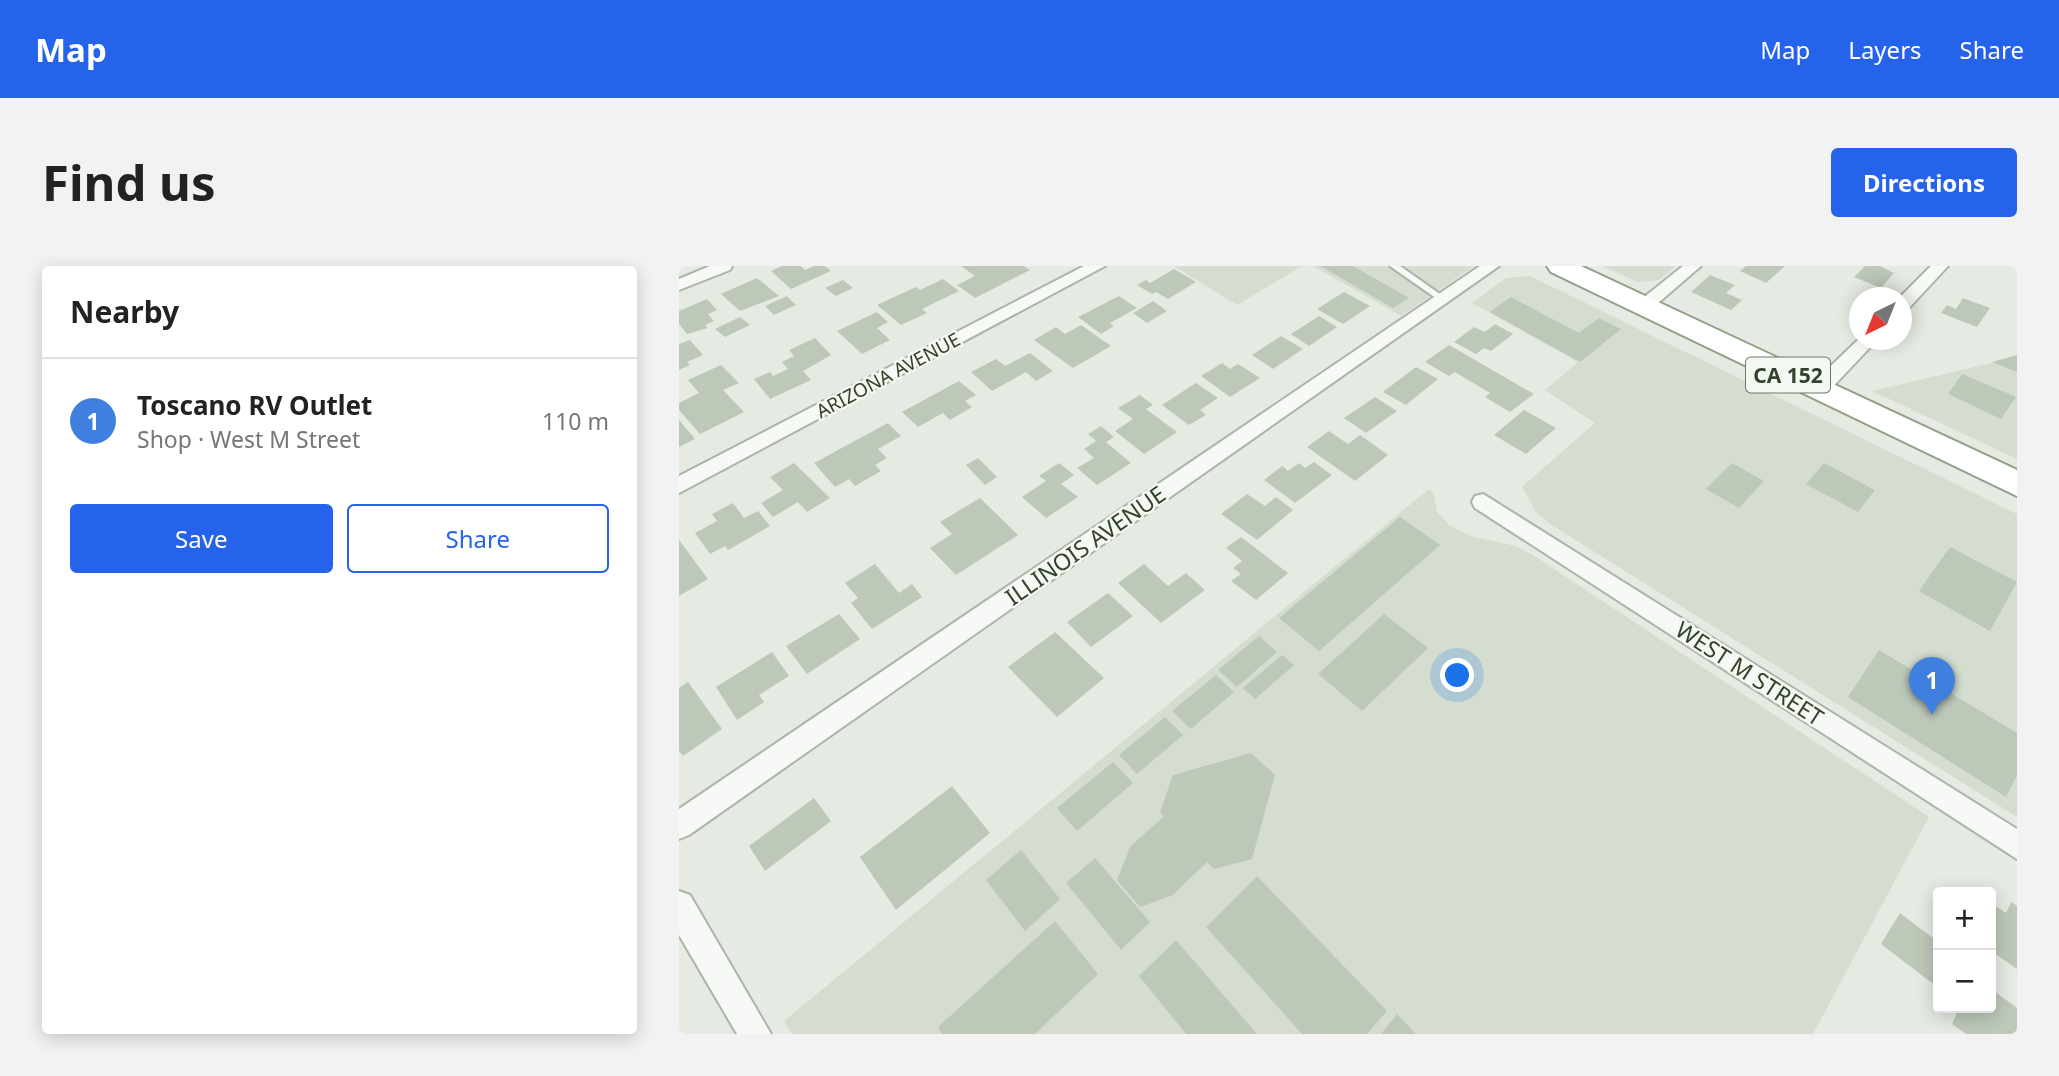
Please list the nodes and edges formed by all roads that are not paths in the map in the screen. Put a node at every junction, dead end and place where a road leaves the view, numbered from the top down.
1 (724, 266) edge
2 (1097, 266) edge
3 (1394, 266) edge
4 (1491, 266) edge
5 (1560, 266) edge
6 (1693, 266) edge
7 (1940, 266) edge
8 (679, 285) edge
9 (1912, 295) edge
10 (1443, 299) junction
11 (1644, 306) junction
12 (1858, 350) edge
13 (1818, 390) junction
14 (2017, 484) edge
15 (679, 485) edge
16 (1483, 502) dead end
17 (679, 825) edge
18 (2017, 845) edge
19 (679, 906) edge
20 (754, 1034) edge

1 - 8 street
2 - 15 street, ARIZONA AVENUE
3 - 10 lane
4 - 10 street, ILLINOIS AVENUE
5 - 11 highway, CA 152
6 - 11 street
7 - 9 street
10 - 17 street, ILLINOIS AVENUE
11 - 13 highway, CA 152
12 - 13 street
13 - 14 highway, CA 152
16 - 18 street, WEST M STREET
19 - 20 street

